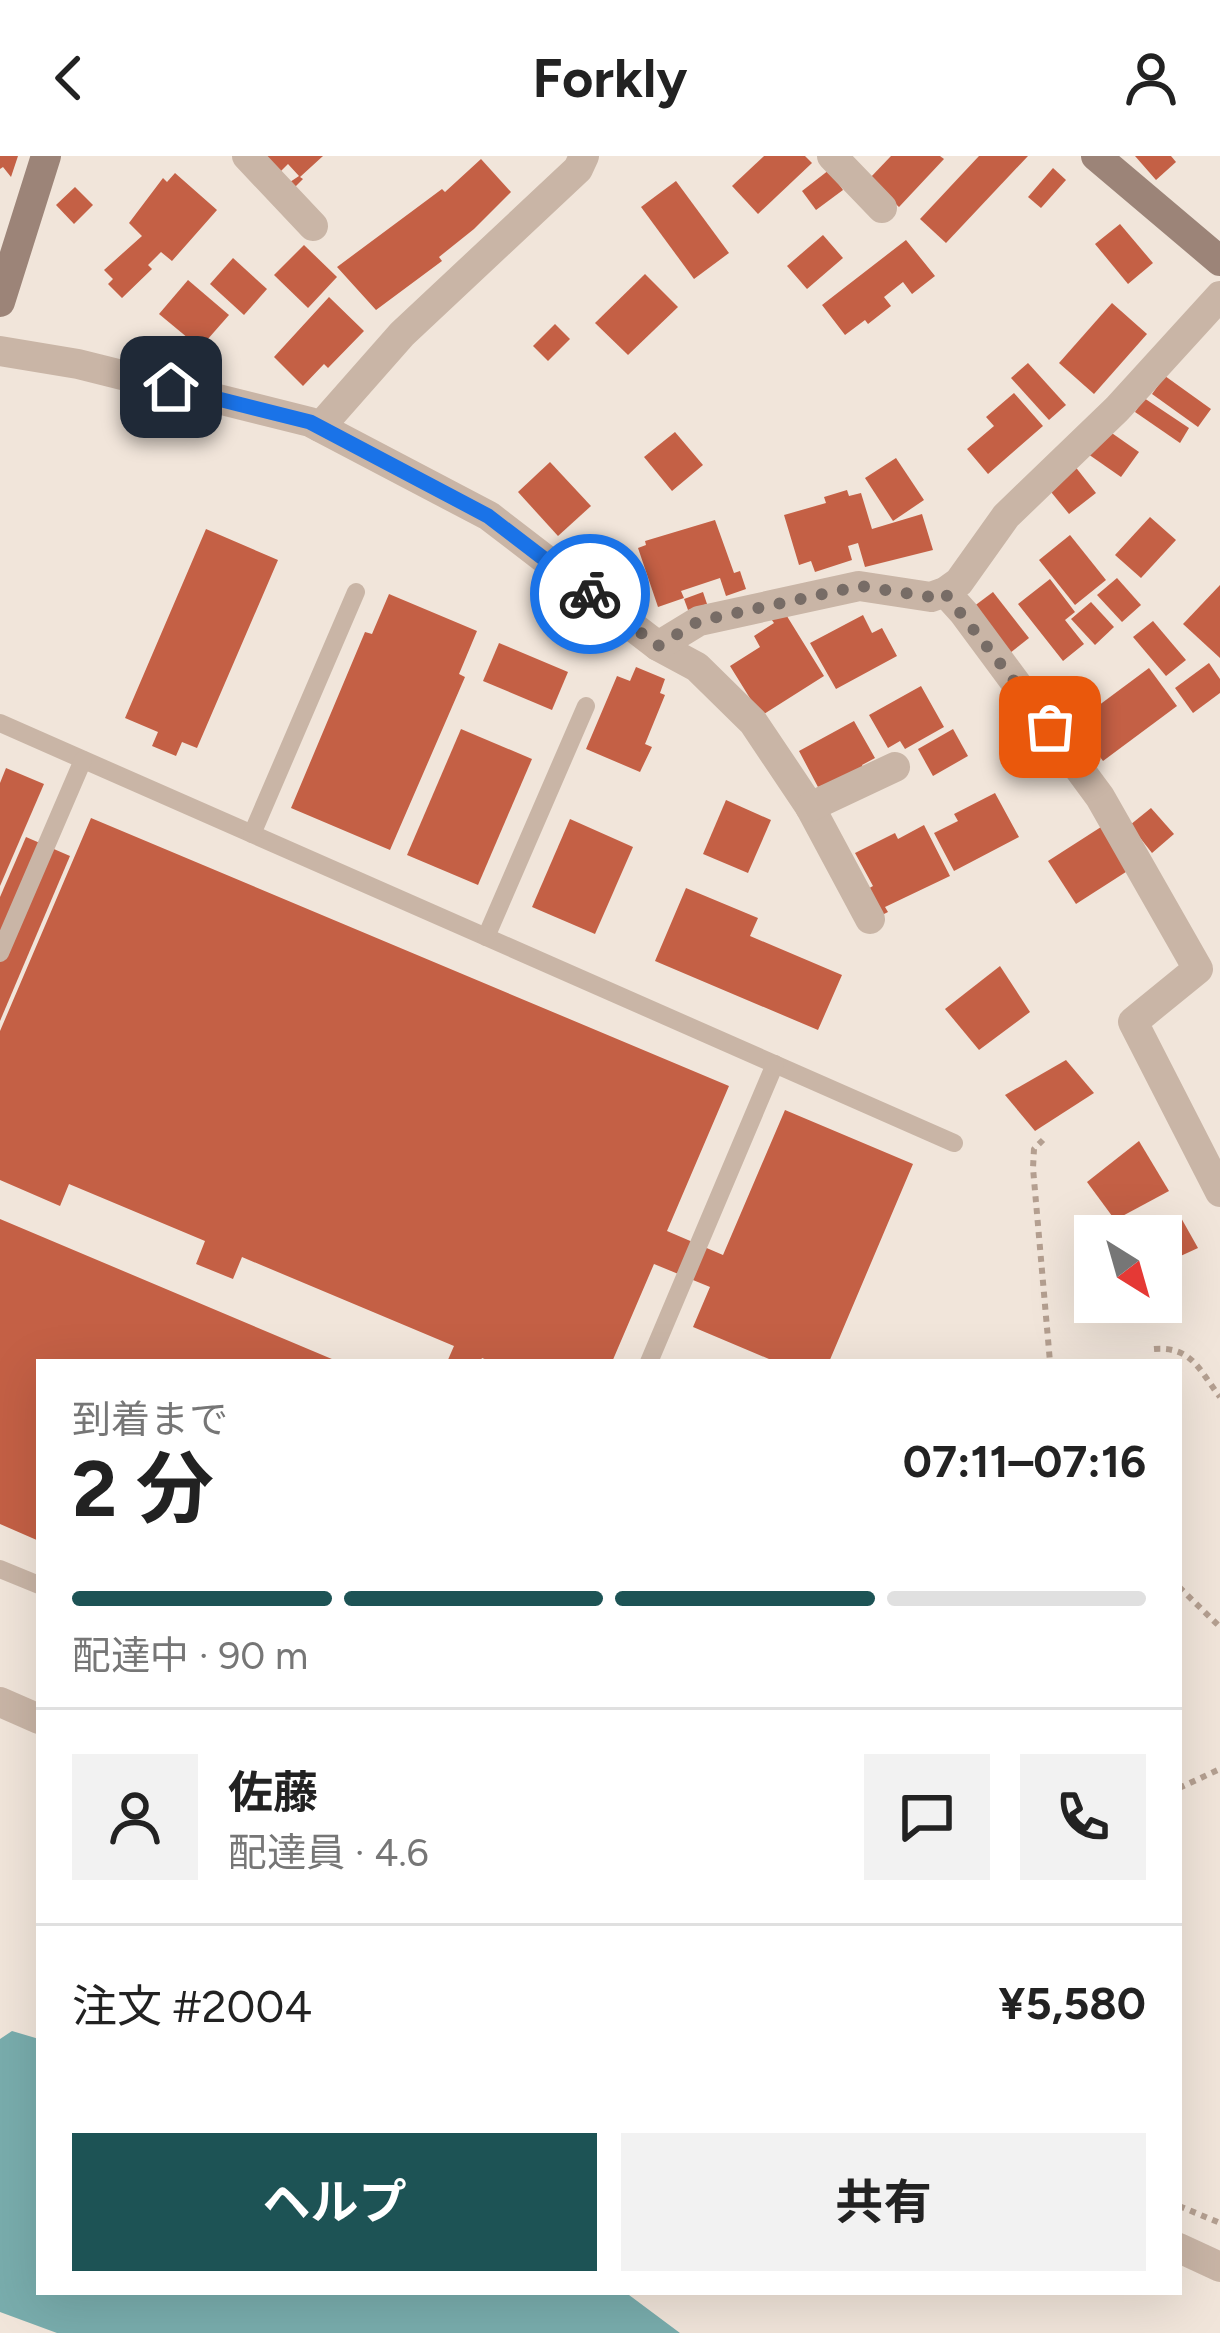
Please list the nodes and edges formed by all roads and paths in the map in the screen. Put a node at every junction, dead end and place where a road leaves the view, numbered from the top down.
1 (46, 156) edge
2 (247, 156) edge
3 (584, 156) edge
4 (832, 156) edge
5 (1096, 156) edge
6 (882, 208) dead end
7 (313, 226) dead end
8 (1220, 260) edge
9 (1220, 296) edge
10 (0, 302) edge
11 (0, 351) edge
12 (320, 427) junction
13 (356, 592) dead end
14 (944, 592) junction
15 (658, 646) junction
16 (586, 706) dead end
17 (0, 723) edge
18 (83, 760) junction
19 (895, 766) dead end
20 (810, 807) junction
21 (252, 834) junction
22 (870, 919) dead end
23 (486, 937) junction
24 (0, 953) edge
25 (1209, 969) edge
26 (775, 1064) junction
27 (1043, 1140) dead end
28 (954, 1143) dead end
29 (1220, 1192) edge
30 (1154, 1349) dead end
31 (650, 1359) edge
32 (1050, 1359) edge
33 (1220, 1397) edge
34 (0, 1569) edge
35 (36, 1584) edge
36 (1182, 1590) edge
37 (1220, 1628) edge
38 (0, 1702) edge
39 (36, 1718) edge
40 (1220, 1768) edge
41 (1182, 1787) edge
42 (1182, 2207) edge
43 (1220, 2223) edge
44 (1182, 2249) edge
45 (1220, 2267) edge

1 - 10 main road
2 - 7 street
3 - 12 street
4 - 6 street
5 - 8 main road
9 - 14 street
11 - 12 street
12 - 15 street
13 - 21 lane
14 - 15 street
14 - 25 street
15 - 20 street
16 - 23 lane
17 - 18 lane
18 - 21 lane
18 - 24 lane
19 - 20 street
20 - 22 street
21 - 23 lane
23 - 26 lane
25 - 29 street
26 - 28 lane
26 - 31 lane
27 - 32 path
30 - 33 path
34 - 35 lane
36 - 37 path
38 - 39 street
40 - 41 path
42 - 43 path
44 - 45 street

